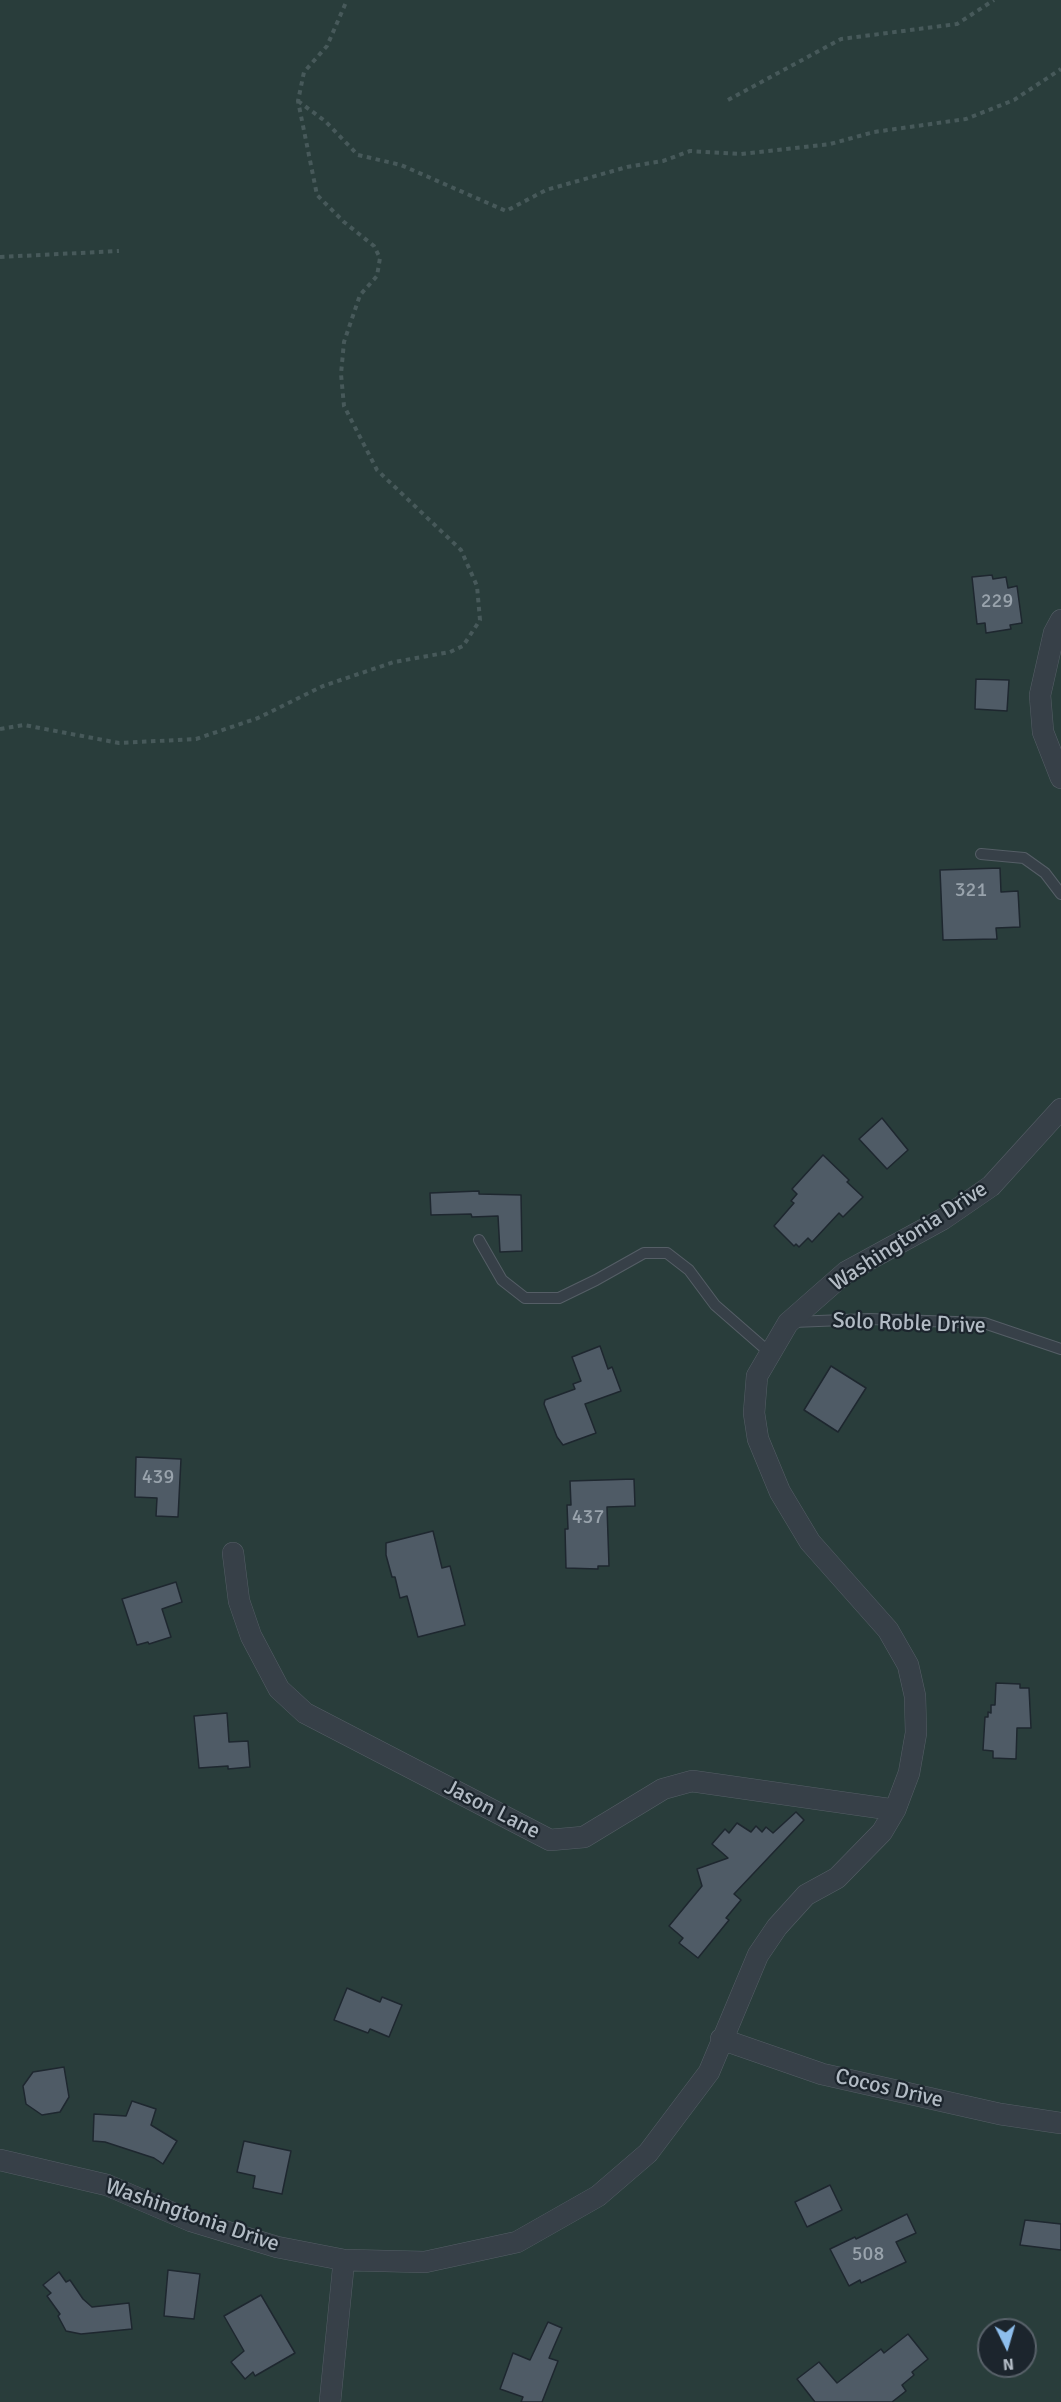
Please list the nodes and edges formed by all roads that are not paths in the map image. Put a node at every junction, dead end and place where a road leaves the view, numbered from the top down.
1 (1061, 620) edge
2 (1061, 778) edge
3 (981, 854) dead end
4 (1061, 894) edge
5 (1061, 1109) edge
6 (478, 1240) dead end
7 (788, 1323) junction
8 (1061, 1349) edge
9 (770, 1353) junction
10 (233, 1554) dead end
11 (895, 1810) junction
12 (721, 2039) junction
13 (1061, 2122) edge
14 (0, 2160) edge
15 (344, 2260) junction
16 (330, 2402) edge

1 - 2 street
3 - 4 lane
5 - 7 street, Washingtonia Drive
6 - 9 lane
7 - 8 lane, Solo Roble Drive
7 - 9 street, Washingtonia Drive
9 - 11 street, Washingtonia Drive
10 - 11 street, Jason Lane
11 - 12 street, Washingtonia Drive
12 - 13 street, Cocos Drive
12 - 15 street, Washingtonia Drive
14 - 15 street, Washingtonia Drive
15 - 16 street

